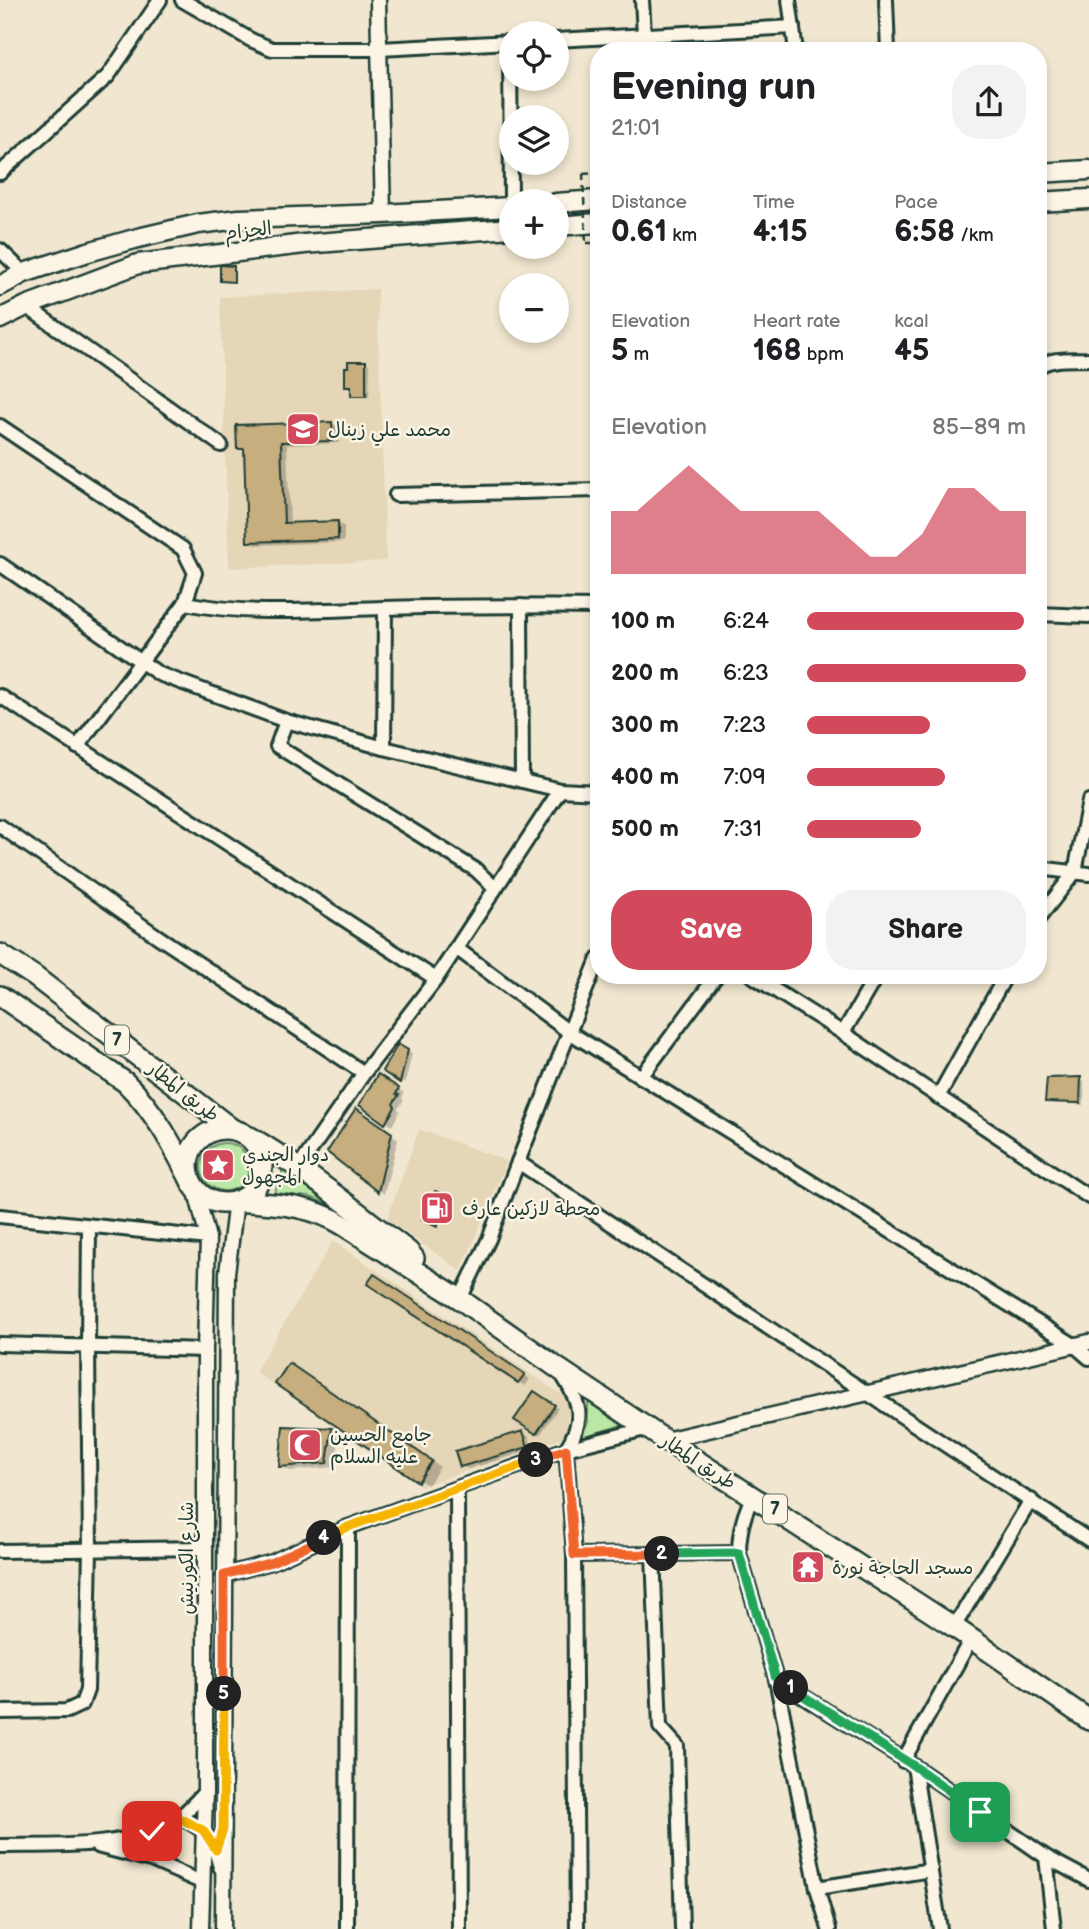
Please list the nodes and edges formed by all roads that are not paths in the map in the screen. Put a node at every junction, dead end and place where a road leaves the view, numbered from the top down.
1 (160, 0) edge
2 (182, 0) edge
3 (378, 0) edge
4 (642, 0) edge
5 (789, 0) edge
6 (886, 0) edge
7 (793, 27) junction
8 (644, 35) junction
9 (569, 39) edge
10 (644, 42) edge
11 (795, 42) edge
12 (888, 42) edge
13 (499, 43) edge
14 (380, 49) junction
15 (510, 91) edge
16 (1089, 170) edge
17 (1047, 172) edge
18 (0, 173) edge
19 (511, 189) edge
20 (1089, 199) edge
21 (590, 201) edge
22 (1047, 201) edge
23 (569, 202) edge
24 (499, 207) edge
25 (383, 214) junction
26 (590, 224) edge
27 (569, 225) edge
28 (499, 229) edge
29 (0, 250) edge
30 (24, 273) junction
31 (0, 286) edge
32 (26, 306) junction
33 (0, 319) edge
34 (1089, 359) edge
35 (1047, 363) edge
36 (0, 426) edge
37 (221, 445) dead end
38 (590, 490) edge
39 (396, 495) dead end
40 (0, 564) edge
41 (185, 603) junction
42 (521, 606) junction
43 (590, 607) edge
44 (385, 608) junction
45 (1047, 615) edge
46 (1089, 617) edge
47 (141, 661) junction
48 (0, 696) edge
49 (286, 721) junction
50 (77, 747) junction
51 (384, 748) junction
52 (522, 781) junction
53 (560, 790) junction
54 (590, 792) edge
55 (1089, 801) edge
56 (0, 826) edge
57 (1047, 869) edge
58 (1074, 872) junction
59 (1089, 874) edge
60 (495, 888) junction
61 (1047, 907) edge
62 (456, 948) junction
63 (0, 954) edge
64 (436, 979) junction
65 (590, 980) edge
66 (710, 984) edge
67 (765, 984) edge
68 (872, 984) edge
69 (1001, 984) edge
70 (0, 996) edge
71 (569, 1032) junction
72 (843, 1033) junction
73 (364, 1073) junction
74 (641, 1077) junction
75 (938, 1097) junction
76 (237, 1131) junction
77 (518, 1162) junction
78 (299, 1167) junction
79 (194, 1186) junction
80 (1088, 1194) edge
81 (236, 1201) junction
82 (0, 1216) edge
83 (89, 1227) junction
84 (208, 1238) junction
85 (416, 1270) junction
86 (460, 1298) junction
87 (0, 1344) edge
88 (1082, 1344) edge
89 (88, 1347) junction
90 (205, 1350) junction
91 (1089, 1358) edge
92 (559, 1369) junction
93 (868, 1392) junction
94 (657, 1434) junction
95 (566, 1449) junction
96 (457, 1489) junction
97 (753, 1496) junction
98 (1031, 1500) junction
99 (348, 1527) junction
100 (1089, 1540) edge
101 (205, 1548) junction
102 (90, 1549) junction
103 (0, 1551) edge
104 (739, 1553) junction
105 (653, 1554) junction
106 (574, 1555) junction
107 (224, 1575) junction
108 (954, 1627) junction
109 (971, 1639) junction
110 (776, 1679) junction
111 (0, 1712) edge
112 (1089, 1720) edge
113 (909, 1764) junction
114 (205, 1792) junction
115 (179, 1818) junction
116 (223, 1829) junction
117 (203, 1830) junction
118 (93, 1845) junction
119 (0, 1846) edge
120 (216, 1850) junction
121 (1046, 1857) junction
122 (202, 1865) junction
123 (177, 1870) junction
124 (931, 1870) junction
125 (223, 1877) junction
126 (1089, 1880) edge
127 (201, 1882) junction
128 (817, 1888) junction
129 (201, 1929) edge
130 (223, 1929) edge
131 (347, 1929) edge
132 (459, 1929) edge
133 (576, 1929) edge
134 (682, 1929) edge
135 (829, 1929) edge
136 (940, 1929) edge
137 (1054, 1929) edge

1 - 18 street
2 - 14 street
3 - 14 street
4 - 8 street
5 - 7 street
6 - 12 street
7 - 8 street
7 - 11 street
8 - 9 street
8 - 10 street
13 - 14 street
14 - 25 street
15 - 19 street
16 - 17 main road
20 - 22 main road
21 - 23 main road
24 - 25 main road, الحزام
25 - 30 main road, الحزام
26 - 27 main road
28 - 32 main road, الحزام
29 - 30 street
30 - 31 main road, الحزام
32 - 33 main road, الحزام
32 - 37 street
34 - 35 street
36 - 41 street
38 - 39 street
40 - 47 street
41 - 44 street
41 - 47 street
42 - 43 street
42 - 44 street
42 - 52 street
44 - 51 street
45 - 46 street
47 - 49 street
47 - 50 street
48 - 50 street
49 - 51 street
49 - 60 street
50 - 64 street
51 - 52 street
52 - 53 street
53 - 54 street
53 - 60 street
55 - 58 street
56 - 73 street
57 - 58 street
58 - 59 street
58 - 61 street
60 - 62 street
62 - 64 street
62 - 71 street
63 - 76 highway, طريق المطار / 7
64 - 73 street
65 - 71 street
66 - 74 street
67 - 72 street
68 - 72 street
69 - 75 street
70 - 79 highway, 7
71 - 74 street
71 - 77 street
72 - 75 street
73 - 78 street
74 - 88 street
75 - 80 street
76 - 78 highway, طريق المطار / 7
76 - 79 highway
76 - 81 highway
77 - 86 street
77 - 93 street
78 - 85 highway, طريق المطار / 7
79 - 81 highway, طريق المطار
79 - 84 street, شارع الكورنيش
81 - 85 highway, طريق المطار / 7
81 - 107 street, شارع الكورنيش
82 - 83 street
83 - 84 street
83 - 89 street
84 - 90 street, شارع الكورنيش
85 - 86 highway, طريق المطار / 7
86 - 92 highway, طريق المطار / 7
87 - 89 street
88 - 91 street
88 - 93 street
89 - 90 street
89 - 102 street
90 - 101 street, شارع الكورنيش
92 - 94 highway, طريق المطار / 7
92 - 95 street
93 - 94 street
93 - 98 street
94 - 95 street
94 - 97 highway, طريق المطار / 7
95 - 96 street
95 - 106 street
96 - 99 street
96 - 132 street
97 - 104 street
97 - 108 highway, طريق المطار / 7
98 - 100 street
98 - 108 street
99 - 107 street
99 - 131 street
101 - 102 street
101 - 114 street, شارع الكورنيش
102 - 103 street
102 - 111 street
104 - 105 street
104 - 110 street
105 - 106 street
105 - 134 street
106 - 133 street
107 - 116 street, شارع الكورنيش
108 - 109 highway, طريق المطار / 7
109 - 112 highway, طريق المطار / 7
109 - 113 street
110 - 113 street
110 - 128 street
113 - 121 street
113 - 124 street
114 - 115 street
114 - 117 street, شارع الكورنيش
115 - 117 street
115 - 118 street
116 - 120 street
116 - 125 street, شارع الكورنيش
117 - 120 street
117 - 122 street, شارع الكورنيش
118 - 119 street
118 - 123 street
120 - 122 street
120 - 125 street
121 - 126 street
121 - 137 street
122 - 123 street
122 - 127 street, شارع الكورنيش
123 - 127 street
124 - 128 street
124 - 136 street
125 - 130 street, شارع الكورنيش
127 - 129 street, شارع الكورنيش
128 - 135 street

